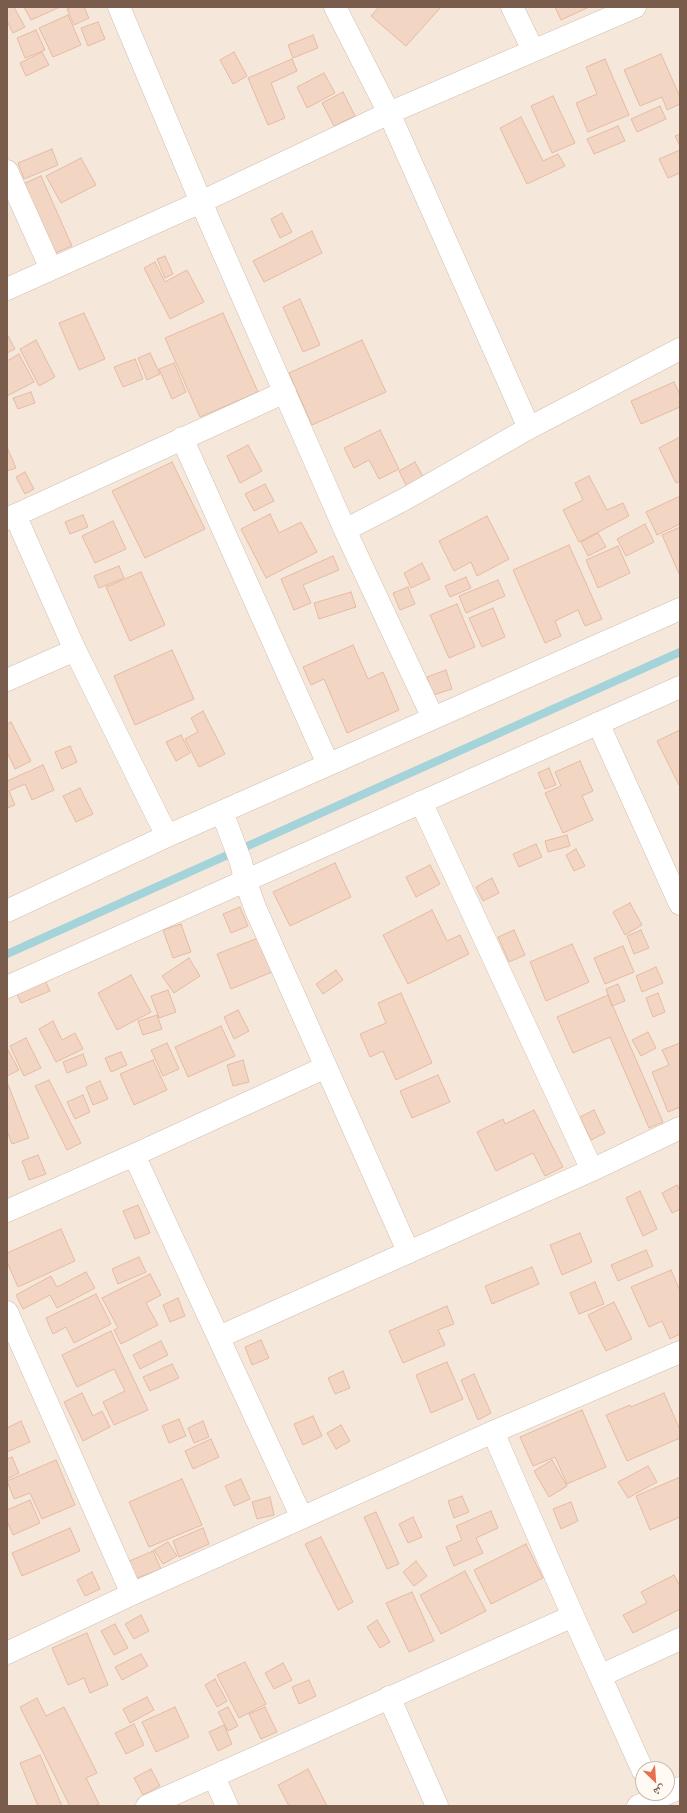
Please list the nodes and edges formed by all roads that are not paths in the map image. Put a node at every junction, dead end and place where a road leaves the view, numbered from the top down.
1 (335, 7) edge
2 (512, 7) edge
3 (635, 7) edge
4 (127, 9) edge
5 (533, 50) junction
6 (389, 113) junction
7 (7, 171) edge
8 (200, 202) junction
9 (51, 269) junction
10 (7, 289) edge
11 (680, 348) edge
12 (285, 392) junction
13 (529, 428) junction
14 (182, 438) junction
15 (11, 517) edge
16 (345, 530) junction
17 (680, 609) edge
18 (75, 650) junction
19 (7, 680) edge
20 (680, 687) edge
21 (433, 718) junction
22 (598, 724) junction
23 (328, 764) junction
24 (421, 802) junction
25 (222, 812) junction
26 (167, 836) junction
27 (245, 880) junction
28 (680, 904) edge
29 (7, 911) edge
30 (7, 987) edge
31 (326, 1067) junction
32 (680, 1128) edge
33 (134, 1155) junction
34 (592, 1170) junction
35 (7, 1210) edge
36 (408, 1251) junction
37 (7, 1312) edge
38 (219, 1337) junction
39 (678, 1357) edge
40 (493, 1432) junction
41 (302, 1518) junction
42 (132, 1594) junction
43 (573, 1616) junction
44 (680, 1640) edge
45 (7, 1653) edge
46 (600, 1676) junction
47 (389, 1698) junction
48 (638, 1761) edge
49 (214, 1777) junction
50 (147, 1806) edge
51 (227, 1806) edge
52 (437, 1806) edge

1 - 6 street
2 - 5 street
3 - 5 street
4 - 8 street
5 - 6 street
6 - 8 street
6 - 13 street
7 - 9 street
8 - 9 street
8 - 12 street
9 - 10 street
11 - 13 street
12 - 14 street
12 - 16 street
13 - 16 street
14 - 15 street
14 - 23 street
15 - 18 street
16 - 21 street
17 - 21 street
18 - 19 street
18 - 26 street
20 - 22 street
21 - 23 street
22 - 24 street
22 - 28 street
23 - 25 street
24 - 27 street
24 - 34 street
25 - 26 street
25 - 27 street
26 - 29 street
27 - 30 street
27 - 31 street
31 - 33 street
31 - 36 street
32 - 34 street
33 - 35 street
33 - 38 street
34 - 36 street
36 - 38 street
37 - 42 street
38 - 41 street
39 - 40 street
40 - 41 street
40 - 43 street
41 - 42 street
42 - 45 street
43 - 46 street
43 - 47 street
44 - 46 street
46 - 48 street
47 - 49 street
47 - 52 street
49 - 50 street
49 - 51 street

